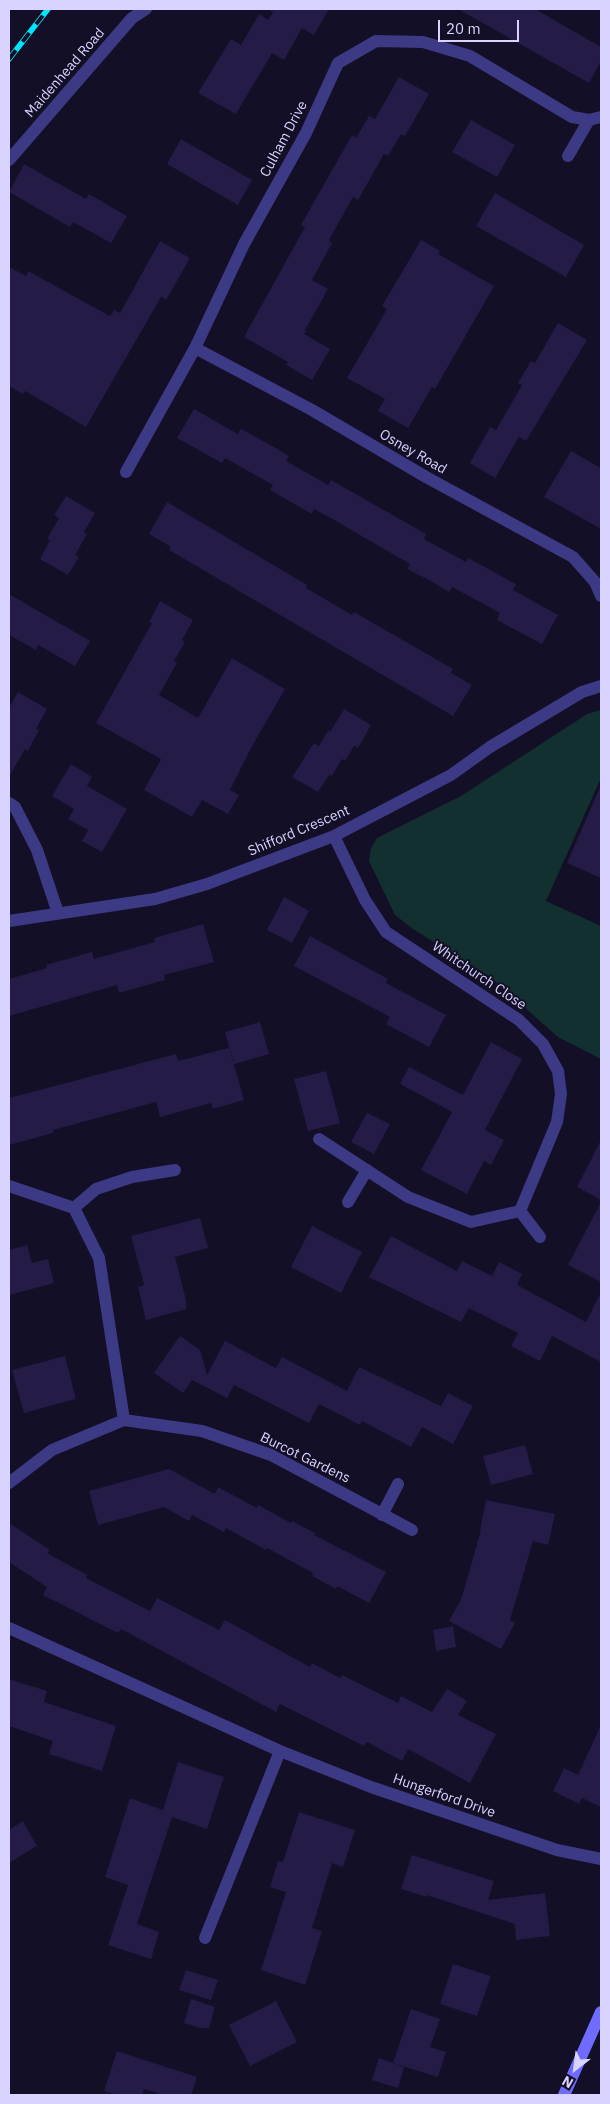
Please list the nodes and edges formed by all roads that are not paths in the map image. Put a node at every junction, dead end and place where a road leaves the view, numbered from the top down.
1 (146, 9) edge
2 (595, 119) edge
3 (568, 156) dead end
4 (9, 160) edge
5 (196, 348) junction
6 (126, 472) dead end
7 (601, 596) edge
8 (601, 686) edge
9 (9, 803) edge
10 (334, 836) junction
11 (58, 913) junction
12 (9, 921) edge
13 (319, 1139) dead end
14 (175, 1170) dead end
15 (367, 1170) junction
16 (9, 1186) edge
17 (348, 1202) dead end
18 (74, 1208) junction
19 (520, 1212) junction
20 (540, 1237) dead end
21 (124, 1420) junction
22 (9, 1483) edge
23 (398, 1484) dead end
24 (382, 1515) junction
25 (412, 1530) dead end
26 (9, 1628) edge
27 (280, 1751) junction
28 (601, 1859) edge
29 (205, 1938) dead end
30 (601, 2012) edge
31 (564, 2095) edge

1 - 4 street, Maidenhead Road
2 - 3 street, Culham Drive
2 - 5 street, Culham Drive
5 - 6 street, Culham Drive
5 - 7 street, Osney Road
8 - 10 street, Shifford Crescent
9 - 11 street
10 - 11 street, Shifford Crescent
10 - 19 street, Whitchurch Close
11 - 12 street, Shifford Crescent
13 - 15 street
14 - 18 street
15 - 17 street
15 - 19 street
16 - 18 street
18 - 21 street
19 - 20 street
21 - 22 street
21 - 24 street, Burcot Gardens
23 - 24 street
24 - 25 street, Burcot Gardens
26 - 27 street, Hungerford Drive
27 - 28 street, Hungerford Drive
27 - 29 street
30 - 31 main road

